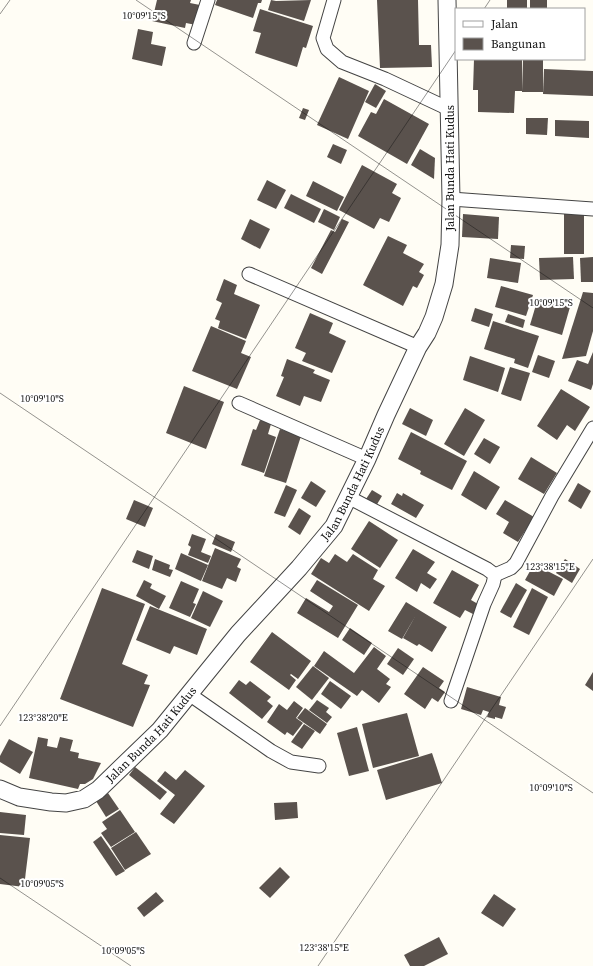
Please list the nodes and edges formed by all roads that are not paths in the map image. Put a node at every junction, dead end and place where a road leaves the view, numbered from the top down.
1 (208, 0) edge
2 (334, 0) edge
3 (446, 0) edge
4 (194, 43) dead end
5 (450, 109) junction
6 (451, 200) junction
7 (593, 210) edge
8 (249, 274) dead end
9 (418, 347) junction
10 (239, 404) dead end
11 (593, 428) edge
12 (367, 459) junction
13 (348, 497) junction
14 (495, 575) junction
15 (188, 694) junction
16 (451, 701) dead end
17 (319, 766) dead end
18 (0, 790) edge

1 - 4 street
2 - 5 street
3 - 5 street, Jalan Bunda Hati Kudus
5 - 6 street, Jalan Bunda Hati Kudus
6 - 7 street
6 - 9 street, Jalan Bunda Hati Kudus
8 - 9 street
9 - 12 street, Jalan Bunda Hati Kudus
10 - 12 street
11 - 14 street
12 - 13 street, Jalan Bunda Hati Kudus
13 - 14 street
13 - 15 street, Jalan Bunda Hati Kudus
14 - 16 street
15 - 17 street
15 - 18 street, Jalan Bunda Hati Kudus

